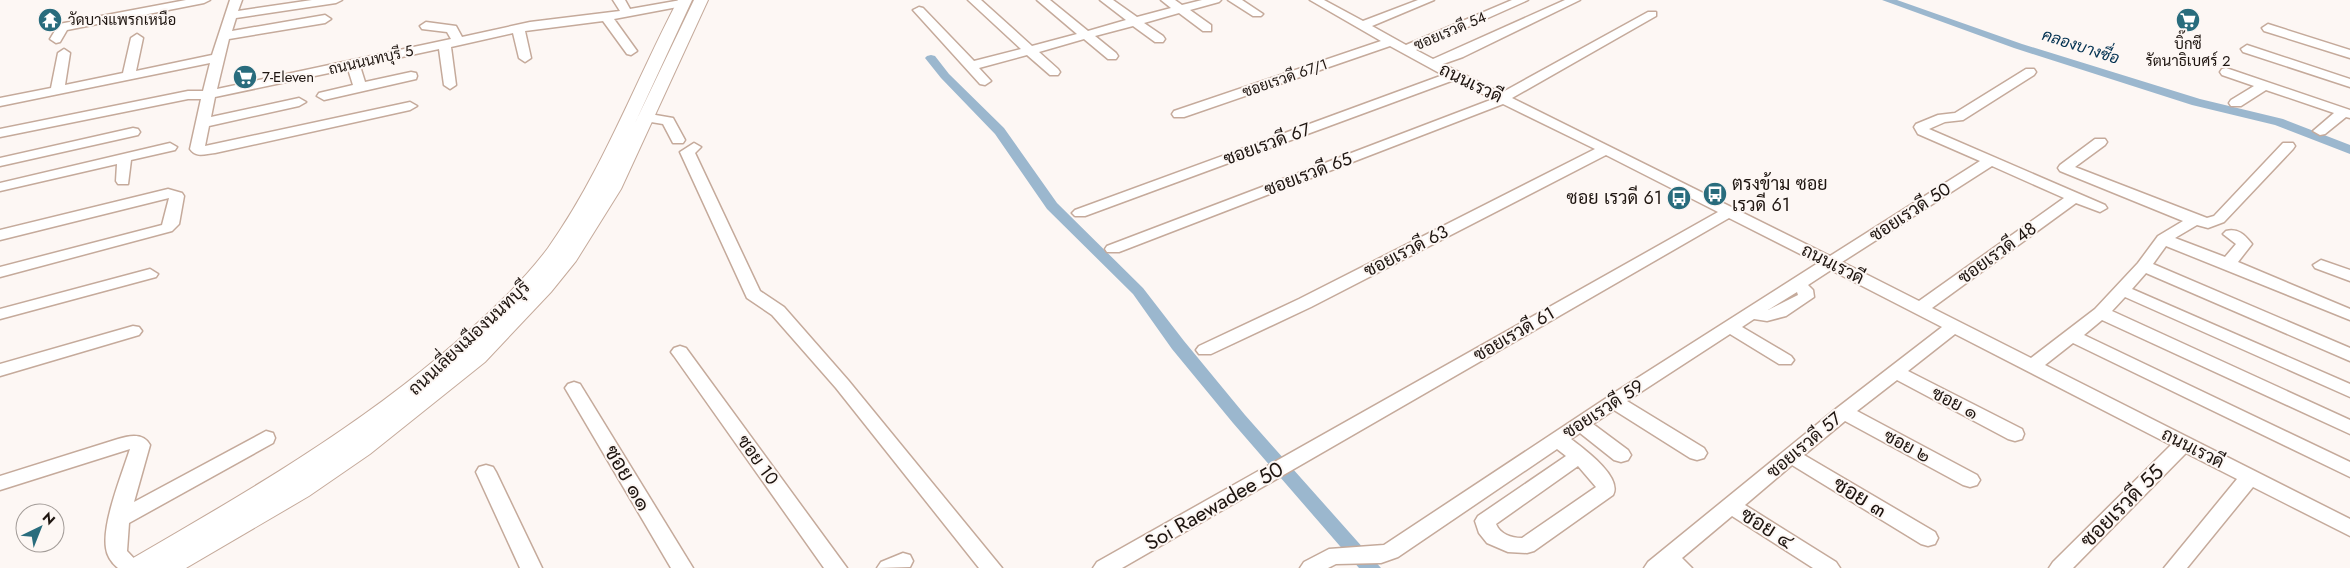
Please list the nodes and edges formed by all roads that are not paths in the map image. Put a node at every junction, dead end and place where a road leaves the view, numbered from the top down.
1 (204, 0) edge
2 (236, 0) edge
3 (336, 0) edge
4 (619, 0) edge
5 (974, 0) edge
6 (1043, 0) edge
7 (1106, 0) edge
8 (1167, 0) edge
9 (1215, 0) edge
10 (1234, 0) edge
11 (1316, 0) edge
12 (1428, 0) edge
13 (1522, 0) edge
14 (1574, 0) edge
15 (690, 1) edge
16 (1181, 9) junction
17 (920, 10) dead end
18 (628, 13) junction
19 (1257, 14) dead end
20 (1652, 14) dead end
21 (233, 15) junction
22 (606, 17) junction
23 (325, 19) dead end
24 (1135, 22) junction
25 (426, 26) dead end
26 (1361, 26) junction
27 (518, 28) junction
28 (1208, 28) dead end
29 (2268, 28) dead end
30 (1086, 35) junction
31 (224, 36) junction
32 (137, 38) dead end
33 (56, 39) dead end
34 (1158, 39) dead end
35 (450, 42) junction
36 (1390, 42) junction
37 (2247, 49) dead end
38 (1029, 50) junction
39 (1405, 50) junction
40 (631, 51) dead end
41 (64, 53) dead end
42 (2350, 54) edge
43 (1112, 56) dead end
44 (217, 58) junction
45 (525, 58) dead end
46 (353, 64) junction
47 (1432, 64) junction
48 (971, 66) junction
49 (1054, 72) dead end
50 (2030, 72) dead end
51 (2226, 72) dead end
52 (1454, 75) junction
53 (129, 76) junction
54 (411, 76) dead end
55 (985, 81) dead end
56 (2350, 83) edge
57 (450, 85) dead end
58 (2264, 85) junction
59 (360, 87) junction
60 (57, 91) junction
61 (208, 95) junction
62 (324, 96) dead end
63 (1503, 99) junction
64 (0, 102) edge
65 (299, 102) dead end
66 (2236, 103) dead end
67 (410, 106) dead end
68 (2347, 113) edge
69 (1179, 114) dead end
70 (644, 117) junction
71 (202, 123) junction
72 (2320, 131) dead end
73 (133, 132) dead end
74 (0, 133) edge
75 (2100, 142) dead end
76 (2288, 146) dead end
77 (170, 147) dead end
78 (1606, 149) junction
79 (124, 158) junction
80 (1990, 161) junction
81 (0, 162) edge
82 (123, 181) dead end
83 (0, 187) edge
84 (2074, 198) junction
85 (2100, 208) dead end
86 (1730, 211) junction
87 (1080, 213) dead end
88 (2195, 220) junction
89 (2231, 234) dead end
90 (0, 235) edge
91 (2163, 239) junction
92 (1113, 250) dead end
93 (1830, 262) junction
94 (2228, 264) junction
95 (2321, 265) dead end
96 (2144, 266) junction
97 (0, 272) edge
98 (150, 274) dead end
99 (2350, 276) edge
100 (2122, 290) junction
101 (1920, 308) junction
102 (2101, 313) junction
103 (0, 314) edge
104 (2350, 315) edge
105 (1954, 326) junction
106 (1730, 327) junction
107 (133, 331) dead end
108 (2072, 336) junction
109 (1206, 350) dead end
110 (680, 352) dead end
111 (2350, 355) edge
112 (1785, 360) dead end
113 (2032, 366) junction
114 (0, 370) edge
115 (1896, 372) junction
116 (574, 388) dead end
117 (2350, 391) edge
118 (1614, 401) junction
119 (1844, 412) junction
120 (1580, 424) junction
121 (2350, 428) edge
122 (2015, 434) dead end
123 (266, 438) dead end
124 (1558, 439) junction
125 (2184, 443) junction
126 (1697, 453) dead end
127 (1621, 455) dead end
128 (1791, 456) junction
129 (1578, 457) junction
130 (1298, 458) joint
131 (2350, 470) edge
132 (486, 472) dead end
133 (1269, 474) joint
134 (2250, 477) junction
135 (1970, 480) dead end
136 (0, 482) edge
137 (1730, 505) junction
138 (121, 518) junction
139 (2350, 528) edge
140 (1928, 538) dead end
141 (1668, 565) edge
142 (132, 568) edge
143 (137, 568) edge
144 (166, 568) edge
145 (531, 568) edge
146 (682, 568) edge
147 (836, 568) edge
148 (991, 568) edge
149 (1104, 568) edge
150 (1312, 568) edge
151 (1829, 568) edge
152 (2060, 568) edge
153 (2175, 568) edge

1 - 33 street
2 - 21 street
3 - 21 street
4 - 18 street
5 - 38 street
6 - 30 street
7 - 24 street
8 - 16 street
9 - 16 street
10 - 19 street
11 - 26 street, ถนนเรวดี
12 - 26 street
13 - 39 street, ซอยเรวดี 54
14 - 47 street
15 - 18 street, ถนนนนทบุรี 5
15 - 70 main road, ถนนเลี่ยงเมืองนนทบุรี
15 - 143 main road, ถนนเลี่ยงเมืองนนทบุรี
16 - 24 street
16 - 28 street
17 - 48 street
18 - 22 street, ถนนนนทบุรี 5
20 - 63 street, ซอยเรวดี 65
21 - 31 street
22 - 27 street, ถนนนนทบุรี 5
22 - 40 street
23 - 31 street
24 - 30 street
24 - 34 street
25 - 35 street
26 - 36 street, ถนนเรวดี
27 - 35 street, ถนนนนทบุรี 5
27 - 45 street
29 - 42 street
30 - 38 street
30 - 43 street
31 - 44 street
32 - 53 street
35 - 46 street, ถนนนนทบุรี 5
35 - 57 street
36 - 39 street, ถนนเรวดี
36 - 69 street, ซอยเรวดี 67/1
37 - 56 street
38 - 48 street
38 - 49 street
39 - 47 street, ถนนเรวดี
41 - 60 street
44 - 53 street
44 - 61 street
46 - 59 street
46 - 61 street, ถนนนนทบุรี 5
47 - 52 street, ถนนเรวดี
48 - 55 street
50 - 80 street
51 - 58 street
52 - 63 street, ถนนเรวดี
52 - 87 street, ซอยเรวดี 67
53 - 60 street
54 - 59 street
58 - 66 street
58 - 68 street
59 - 62 street
60 - 64 street
61 - 71 street
61 - 74 street, ถนนนนทบุรี 5
63 - 78 street, ถนนเรวดี
63 - 92 street, ซอยเรวดี 65
65 - 71 street
67 - 71 street
68 - 72 street
70 - 144 main road, ถนนเลี่ยงเมืองนนทบุรี
70 - 148 street
73 - 81 street
75 - 88 street
76 - 88 street
77 - 79 street
78 - 86 street, ถนนเรวดี
78 - 109 street, ซอยเรวดี 63
79 - 82 street
79 - 83 street
80 - 84 street
80 - 93 street, ซอยเรวดี 50
84 - 85 street
84 - 101 street, ซอยเรวดี 48
86 - 93 street, ถนนเรวดี
86 - 130 street, ซอยเรวดี 61
88 - 91 street
89 - 94 street
90 - 97 street
91 - 94 street
91 - 96 street
93 - 101 street, ถนนเรวดี
93 - 106 street, ซอยเรวดี 59
94 - 104 street
95 - 99 street
96 - 100 street
96 - 111 street
98 - 103 street
100 - 102 street
100 - 117 street
101 - 105 street, ถนนเรวดี
102 - 108 street
102 - 121 street
105 - 113 street, ถนนเรวดี
105 - 115 street, ซอยเรวดี 57
106 - 112 street
106 - 118 street, ซอยเรวดี 59
107 - 114 street
108 - 113 street
108 - 131 street
110 - 147 street, ซอย 10
113 - 125 street, ถนนเรวดี
115 - 119 street, ซอยเรวดี 57
115 - 122 street, ซอย ๑
116 - 146 street, ซอย ๑๑
118 - 120 street, ซอยเรวดี 59
118 - 126 street
119 - 128 street, ซอยเรวดี 57
119 - 135 street, ซอย ๒
120 - 124 street, ซอยเรวดี 59
120 - 127 street
123 - 138 street
124 - 129 street
124 - 150 street, ซอยเรวดี 59
125 - 134 street, ถนนเรวดี
125 - 152 street, ซอยเรวดี 55
128 - 137 street, ซอยเรวดี 57
128 - 140 street, ซอย ๓
129 - 129 street
130 - 133 street, Soi Raewadee 50
132 - 145 street
133 - 149 street, Soi Raewadee 50
134 - 139 street, ถนนเรวดี
134 - 153 street
136 - 138 street
137 - 141 street, ซอยเรวดี 57
137 - 151 street, ซอย ๔
138 - 142 street

